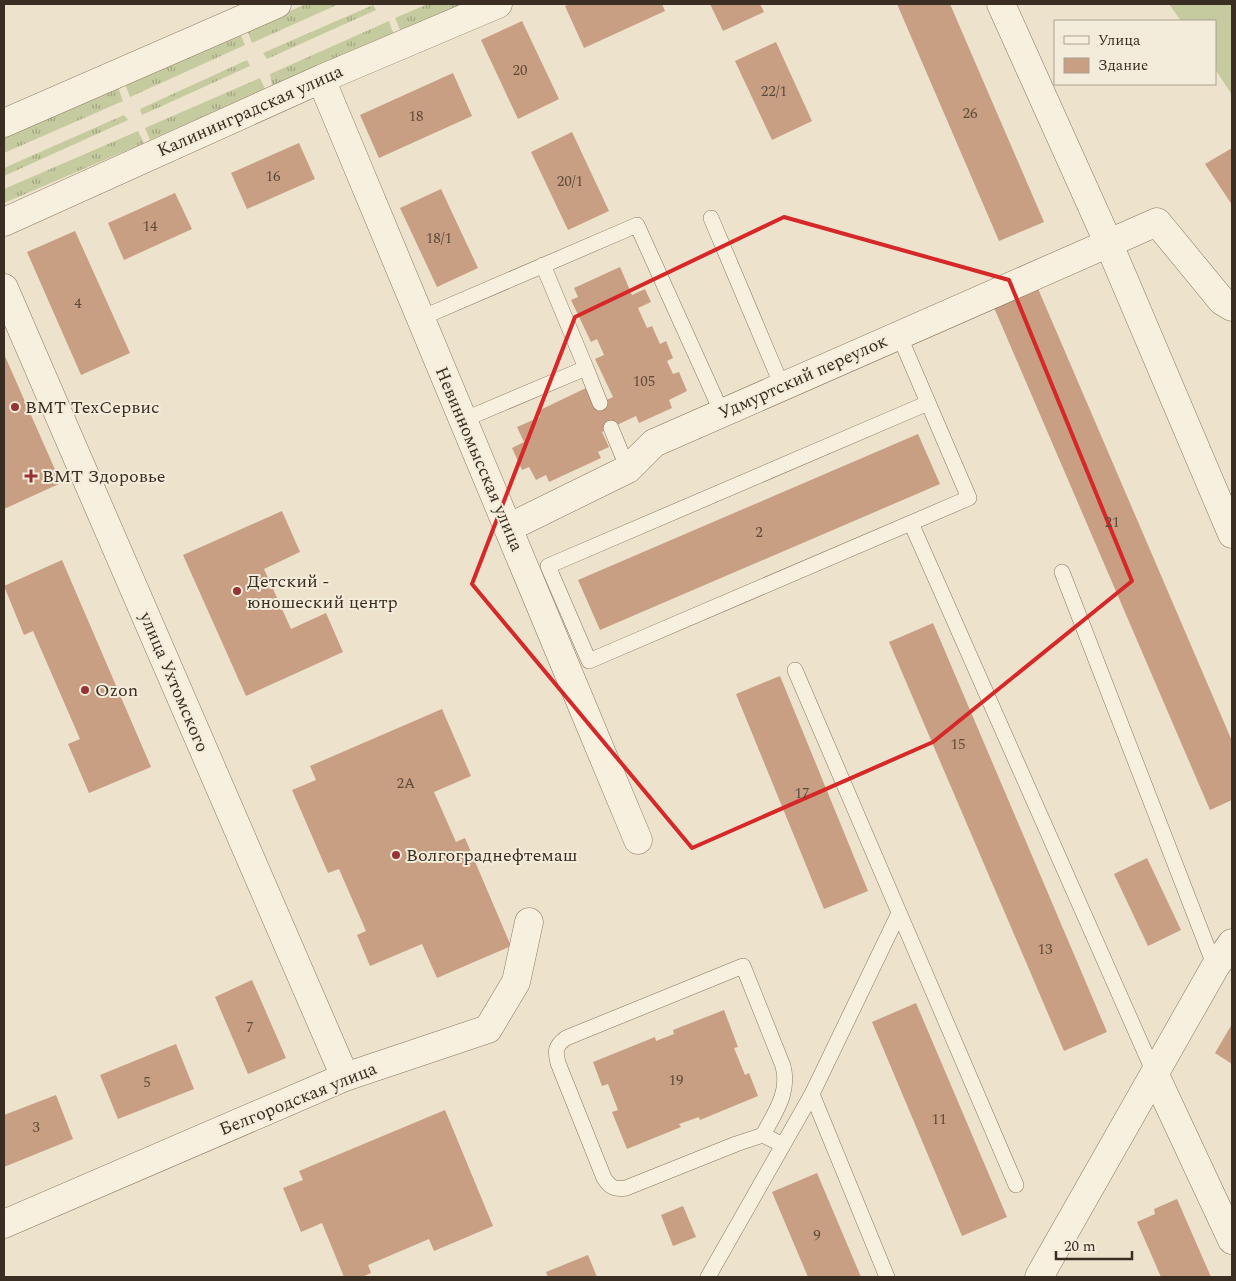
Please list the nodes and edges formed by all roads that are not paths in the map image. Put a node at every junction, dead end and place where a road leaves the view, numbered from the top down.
1 (277, 4) edge
2 (498, 4) edge
3 (1002, 4) edge
4 (321, 79) junction
5 (4, 123) edge
6 (711, 218) dead end
7 (4, 222) edge
8 (1108, 242) junction
9 (542, 266) junction
10 (4, 288) edge
11 (1232, 307) edge
12 (420, 318) junction
13 (899, 335) junction
14 (586, 368) junction
15 (782, 386) junction
16 (600, 403) dead end
17 (928, 403) junction
18 (722, 413) junction
19 (463, 420) junction
20 (611, 428) dead end
21 (628, 469) junction
22 (911, 523) junction
23 (508, 528) junction
24 (1232, 534) edge
25 (1062, 572) dead end
26 (795, 670) dead end
27 (638, 840) dead end
28 (899, 913) junction
29 (529, 922) dead end
30 (1232, 943) edge
31 (1224, 972) edge
32 (1155, 1075) junction
33 (345, 1077) junction
34 (812, 1094) junction
35 (763, 1135) junction
36 (783, 1145) junction
37 (1016, 1186) dead end
38 (4, 1224) edge
39 (1232, 1240) edge
40 (711, 1275) edge
41 (888, 1277) edge
42 (1039, 1277) edge

1 - 5 street
2 - 4 street, Калининградская улица
3 - 8 street
4 - 7 street, Калининградская улица
4 - 12 street, Невинномысская улица
6 - 15 lane
8 - 11 street, Удмуртский переулок
8 - 13 street, Удмуртский переулок
8 - 24 street
9 - 12 lane
9 - 14 lane
9 - 18 lane
10 - 33 street, улица Ухтомского
12 - 19 street, Невинномысская улица
13 - 15 street, Удмуртский переулок
13 - 17 lane
14 - 16 lane
14 - 19 lane
15 - 18 street, Удмуртский переулок
17 - 22 lane
17 - 22 lane
18 - 21 street, Удмуртский переулок
19 - 23 street, Невинномысская улица
20 - 21 lane
21 - 23 street, Удмуртский переулок
22 - 32 lane
23 - 27 street, Невинномысская улица
25 - 31 lane
26 - 28 lane
28 - 34 lane
28 - 37 lane
29 - 33 street, Белгородская улица
30 - 31 street
31 - 32 street
32 - 39 street
32 - 42 street
33 - 38 street, Белгородская улица
34 - 36 lane
34 - 41 lane
35 - 35 lane
35 - 36 lane
36 - 40 lane

